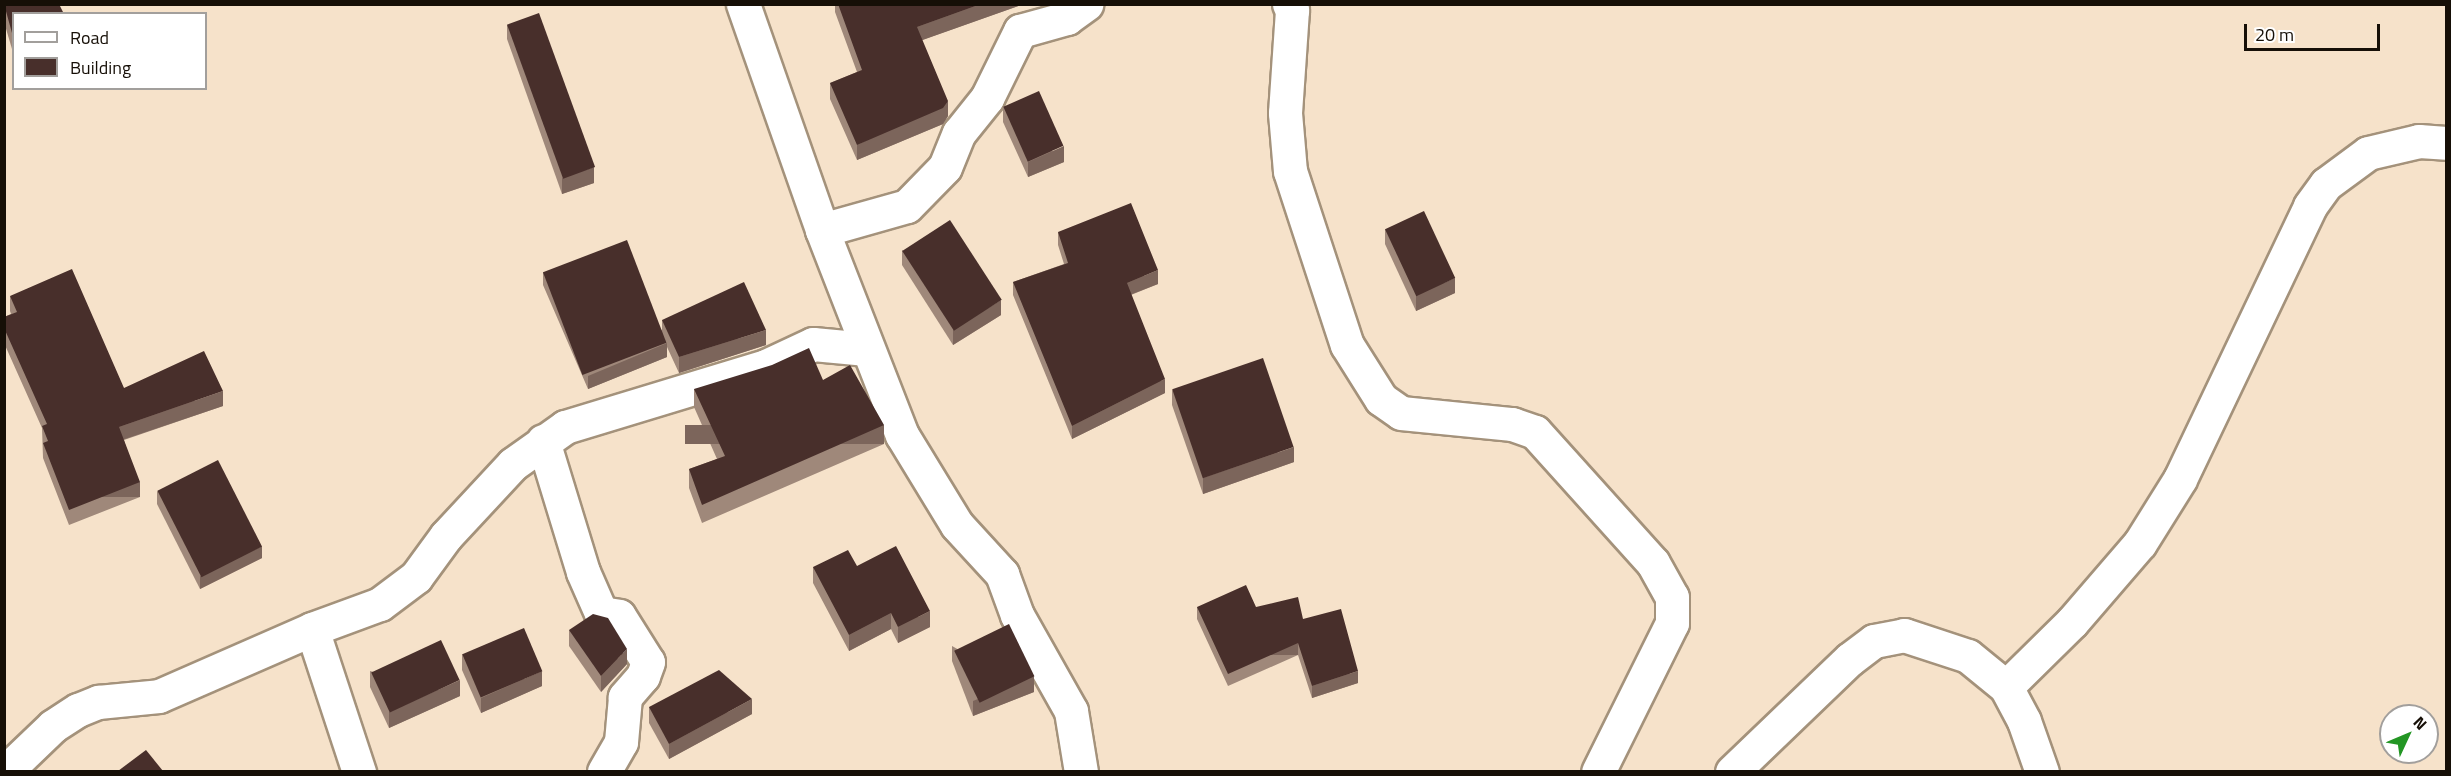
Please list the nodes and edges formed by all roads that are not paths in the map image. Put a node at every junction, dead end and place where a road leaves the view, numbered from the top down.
1 (743, 4) edge
2 (1086, 4) edge
3 (1289, 4) edge
4 (2446, 143) edge
5 (822, 231) junction
6 (867, 349) junction
7 (543, 441) junction
8 (312, 628) junction
9 (2006, 687) junction
10 (5, 771) edge
11 (359, 771) edge
12 (604, 771) edge
13 (1081, 771) edge
14 (1598, 771) edge
15 (1732, 771) edge
16 (2042, 771) edge

1 - 5 street
2 - 5 street
3 - 14 street
4 - 9 street
5 - 6 street
6 - 7 street
6 - 13 street
7 - 8 street
7 - 12 street
8 - 10 street
8 - 11 street
9 - 15 street
9 - 16 street

